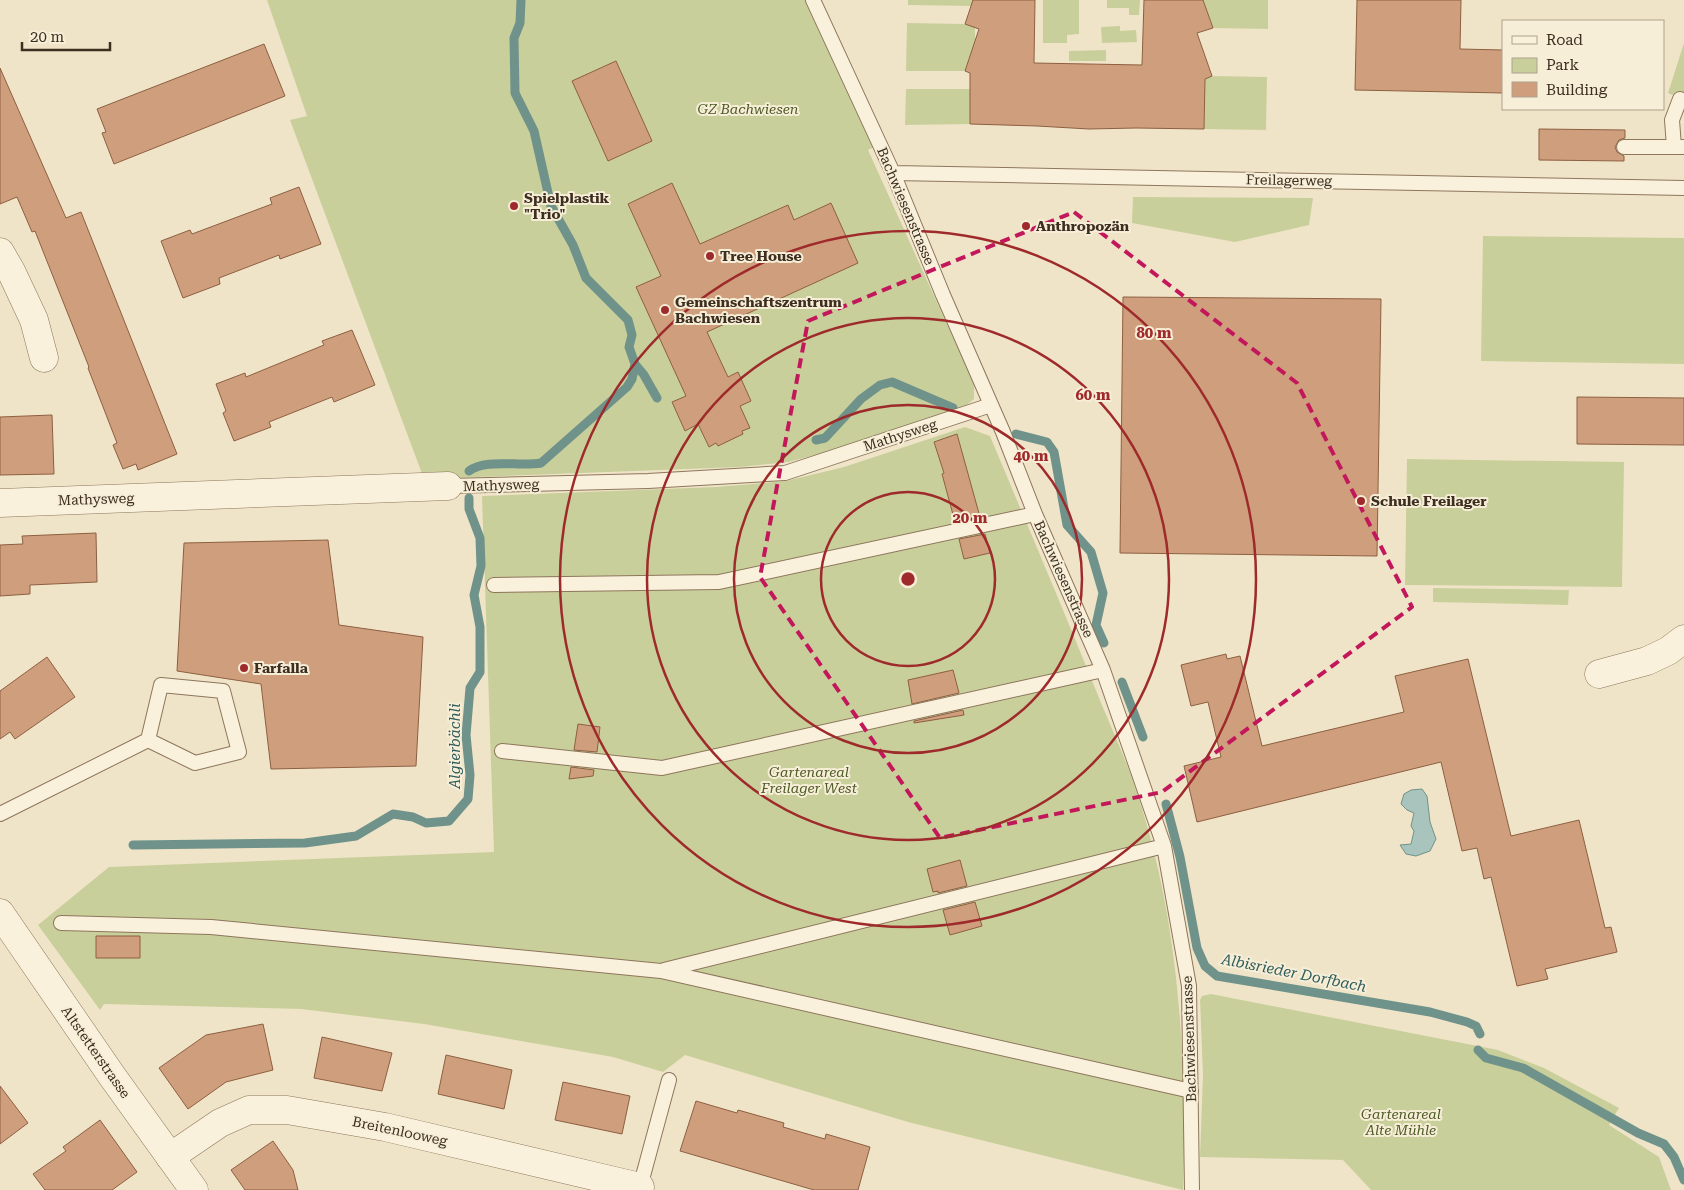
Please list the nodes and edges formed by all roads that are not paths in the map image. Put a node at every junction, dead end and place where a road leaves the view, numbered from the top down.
1 (813, 0) edge
2 (1680, 99) dead end
3 (1624, 147) dead end
4 (1679, 147) edge
5 (893, 173) junction
6 (1684, 188) edge
7 (0, 252) edge
8 (44, 358) dead end
9 (991, 405) junction
10 (448, 486) joint
11 (0, 503) edge
12 (1035, 514) junction
13 (494, 585) dead end
14 (1684, 639) edge
15 (1103, 670) junction
16 (1599, 674) dead end
17 (148, 740) junction
18 (502, 751) dead end
19 (0, 814) edge
20 (1164, 846) junction
21 (0, 913) edge
22 (60, 923) dead end
23 (661, 971) junction
24 (669, 1080) dead end
25 (1191, 1091) junction
26 (170, 1157) junction
27 (640, 1187) joint
28 (194, 1190) edge
29 (1192, 1190) edge

1 - 5 lane, Bachwiesenstrasse
2 - 4 lane
3 - 4 lane
5 - 6 lane, Freilagerweg
5 - 9 lane, Bachwiesenstrasse
7 - 8 street
9 - 10 lane, Mathysweg
9 - 12 lane, Bachwiesenstrasse
10 - 11 street, Mathysweg
12 - 13 lane
12 - 15 lane, Bachwiesenstrasse
14 - 16 street
15 - 18 lane
15 - 20 lane, Bachwiesenstrasse
17 - 17 lane
17 - 19 lane
20 - 23 lane
20 - 25 lane, Bachwiesenstrasse
21 - 26 street, Altstetterstrasse
22 - 23 lane
23 - 25 lane
24 - 27 lane
25 - 29 lane, Bachwiesenstrasse
26 - 27 street, Breitenlooweg
26 - 28 street, Altstetterstrasse

